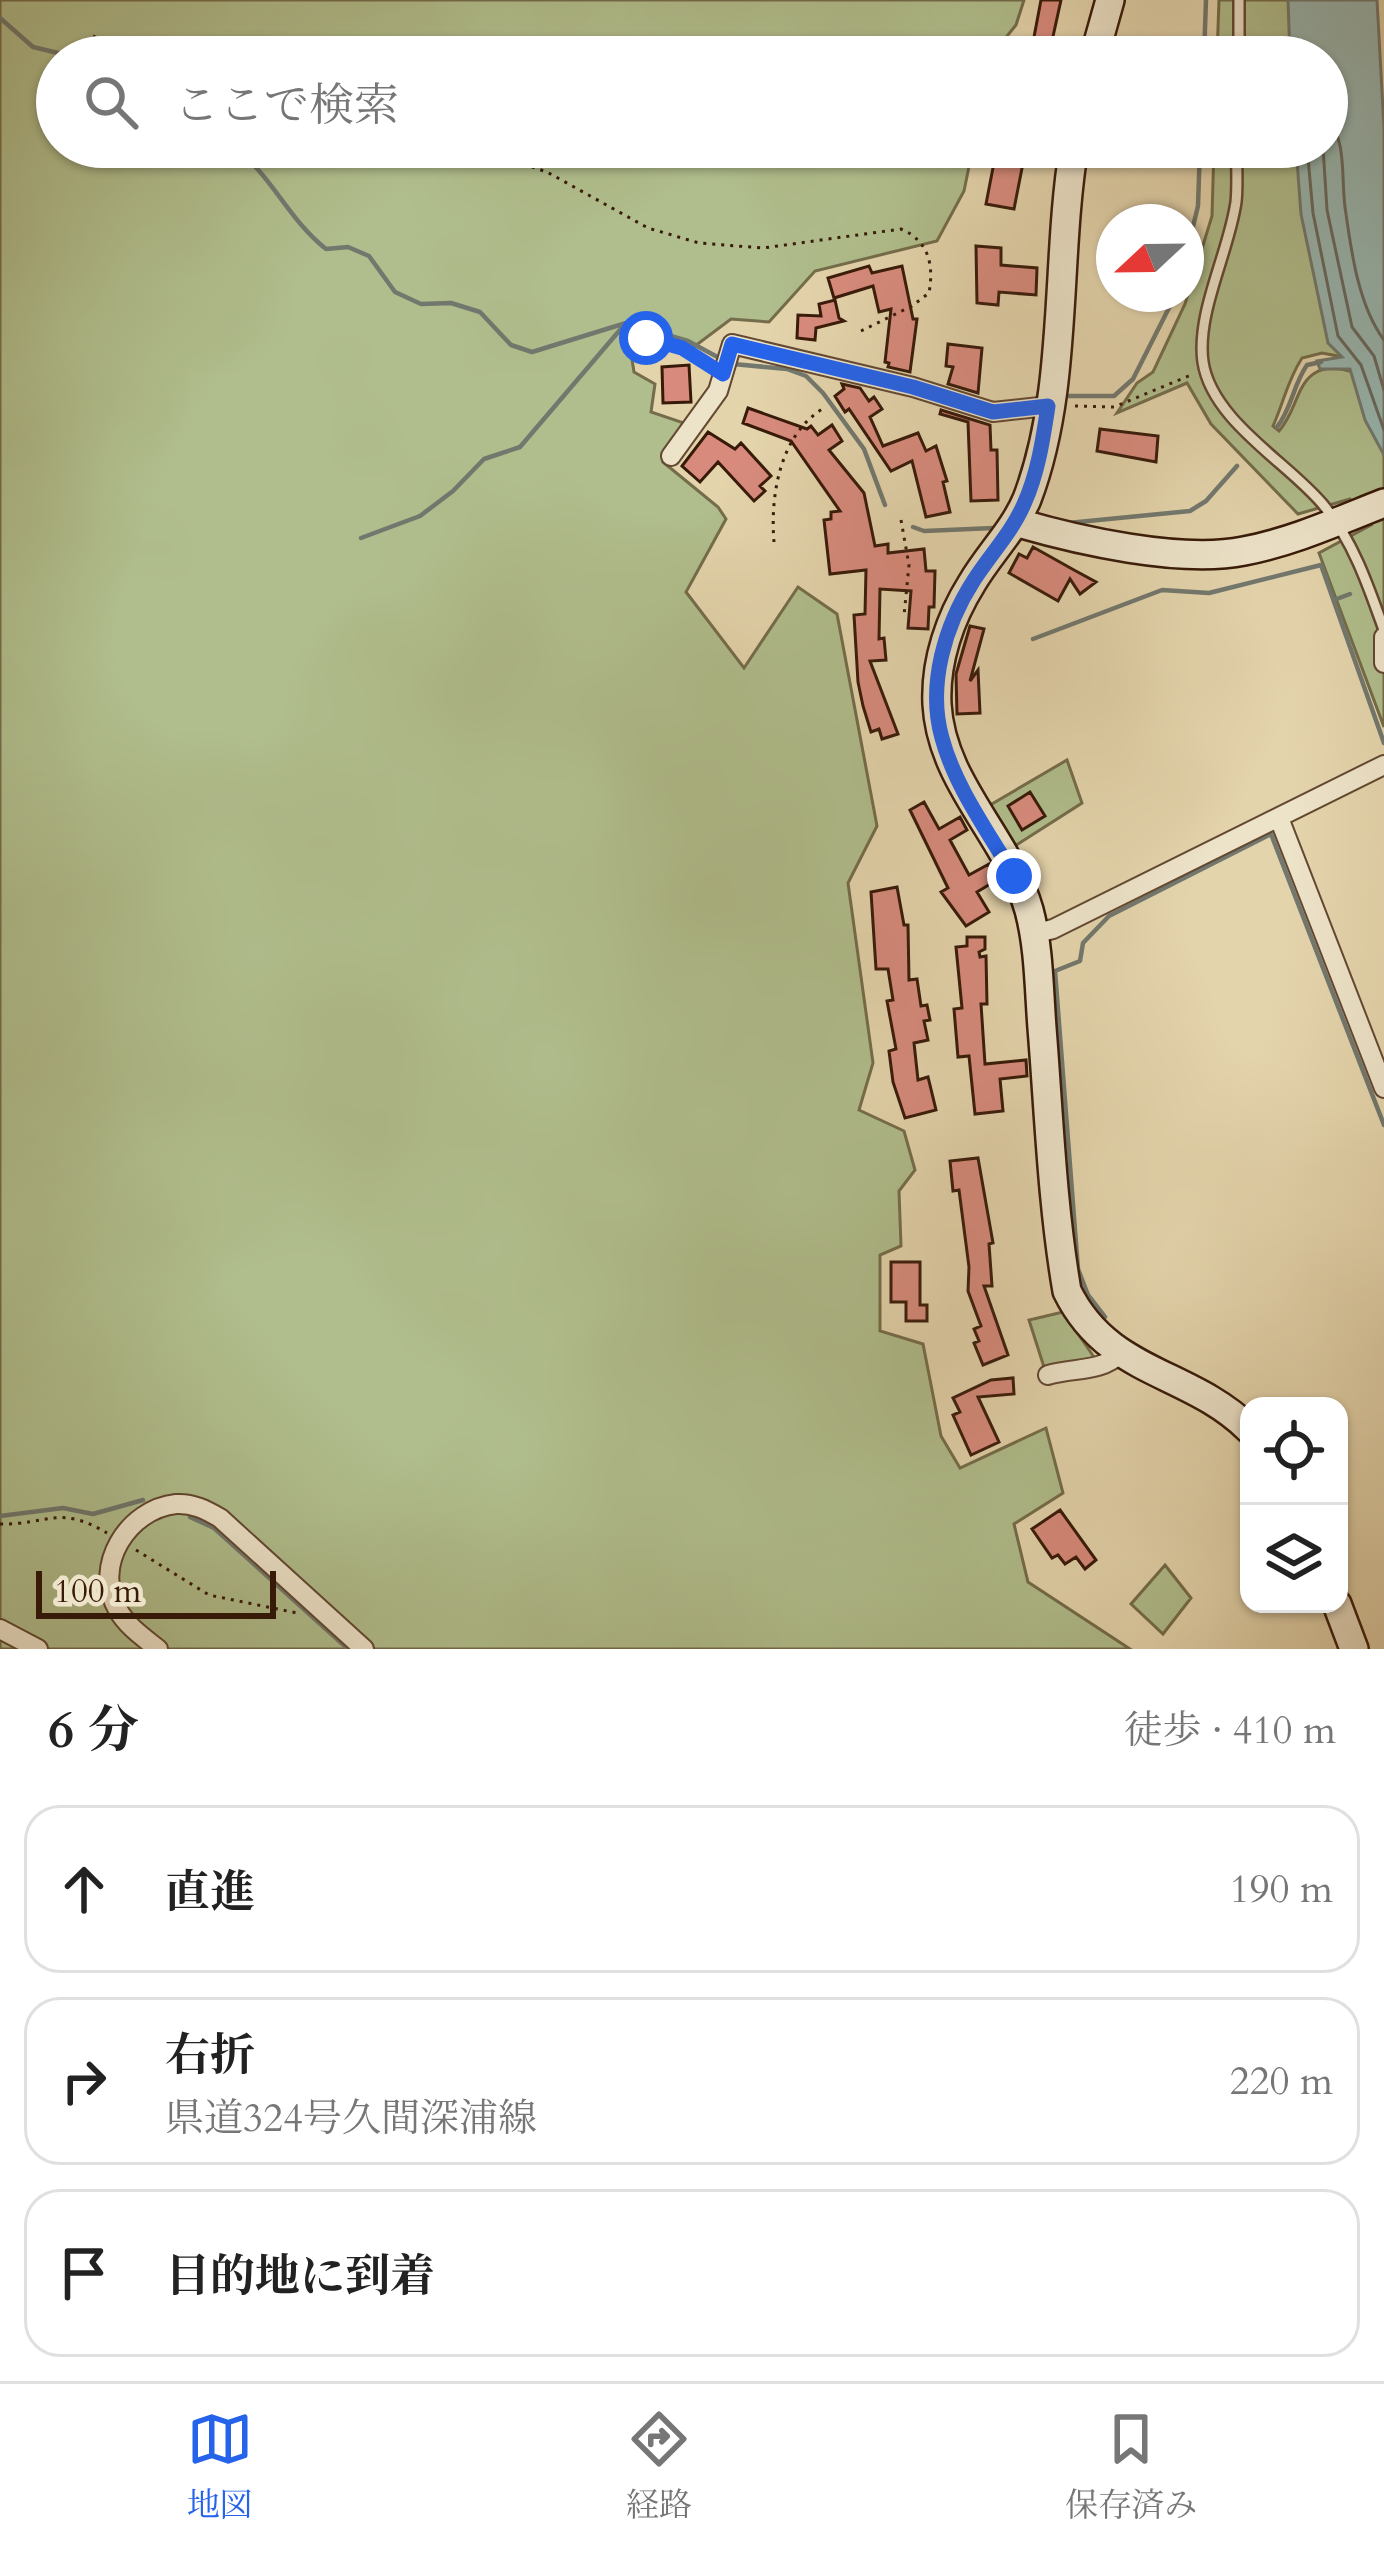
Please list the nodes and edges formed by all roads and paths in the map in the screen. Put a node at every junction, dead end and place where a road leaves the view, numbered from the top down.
1 (1110, 0) edge
2 (1239, 0) edge
3 (1100, 36) edge
4 (1239, 36) edge
5 (535, 168) edge
6 (1071, 168) edge
7 (1237, 168) edge
8 (861, 331) dead end
9 (646, 338) dead end
10 (726, 366) junction
11 (1204, 369) junction
12 (1048, 406) junction
13 (824, 408) dead end
14 (671, 456) dead end
15 (1384, 503) edge
16 (901, 520) dead end
17 (1015, 522) junction
18 (1336, 522) junction
19 (774, 542) dead end
20 (904, 616) dead end
21 (1384, 633) edge
22 (1384, 663) edge
23 (1384, 765) edge
24 (1279, 818) junction
25 (1033, 934) junction
26 (1384, 1088) edge
27 (1121, 1353) junction
28 (1048, 1375) dead end
29 (1240, 1420) edge
30 (0, 1524) edge
31 (119, 1540) junction
32 (1340, 1613) edge
33 (297, 1614) dead end
34 (0, 1629) edge
35 (38, 1649) edge
36 (158, 1649) edge
37 (364, 1649) edge
38 (1354, 1649) edge

1 - 3 main road
2 - 4 lane
5 - 8 path
6 - 12 main road
7 - 11 lane
9 - 10 path
10 - 12 street
10 - 14 street
11 - 12 path
11 - 18 lane
12 - 17 main road
13 - 19 path
15 - 18 main road
16 - 20 path
17 - 18 main road
17 - 25 main road
18 - 21 lane
21 - 22 street
23 - 24 street
24 - 25 street
24 - 26 street
25 - 27 main road
27 - 28 street
27 - 29 main road
30 - 31 path
31 - 33 path
31 - 36 street
31 - 37 street
32 - 38 main road
34 - 35 street

